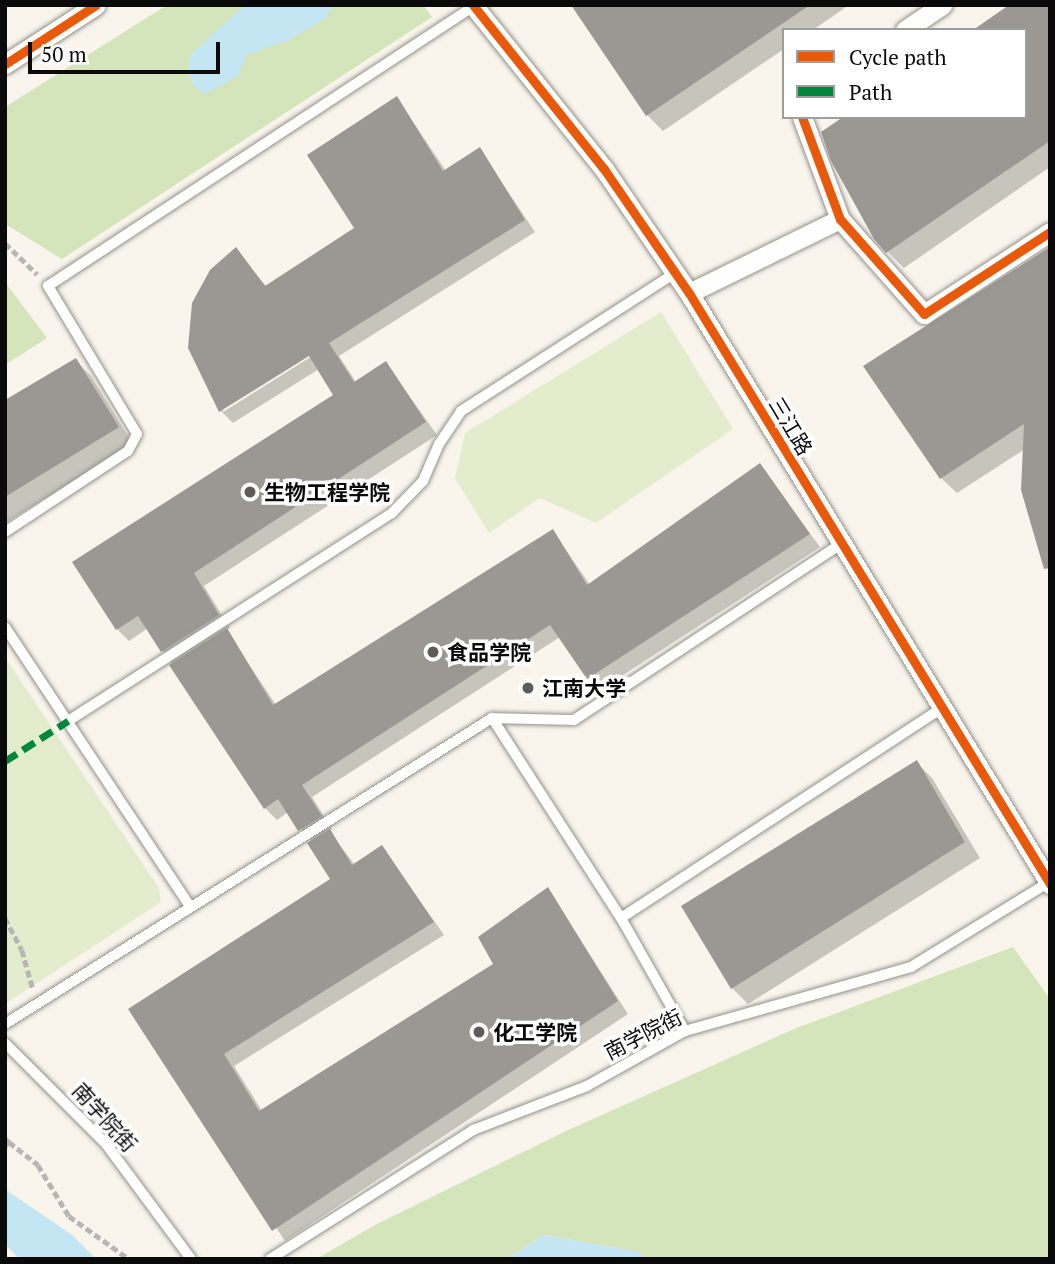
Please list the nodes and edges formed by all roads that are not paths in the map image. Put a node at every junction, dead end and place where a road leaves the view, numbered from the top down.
1 (96, 5) edge
2 (942, 5) edge
3 (474, 6) edge
4 (908, 28) edge
5 (5, 64) edge
6 (803, 119) edge
7 (840, 219) junction
8 (1050, 232) edge
9 (675, 273) junction
10 (689, 293) junction
11 (5, 532) edge
12 (842, 543) junction
13 (5, 627) edge
14 (942, 708) junction
15 (492, 718) junction
16 (68, 721) junction
17 (1049, 883) edge
18 (190, 907) junction
19 (621, 918) junction
20 (5, 1024) edge
21 (685, 1031) junction
22 (5, 1043) edge
23 (191, 1259) edge
24 (270, 1259) edge

1 - 5 street
2 - 4 street
3 - 9 street, 三江路
3 - 11 lane
6 - 7 street
7 - 8 street
7 - 10 street
9 - 10 street, 三江路
9 - 16 lane
10 - 12 street, 三江路
12 - 14 street, 三江路
12 - 15 lane
13 - 16 lane
14 - 17 street, 三江路
14 - 19 lane
15 - 18 lane
15 - 19 lane
16 - 18 lane
17 - 21 lane, 南学院街
18 - 20 lane
19 - 21 lane
21 - 24 lane, 南学院街
22 - 23 lane, 南学院街

